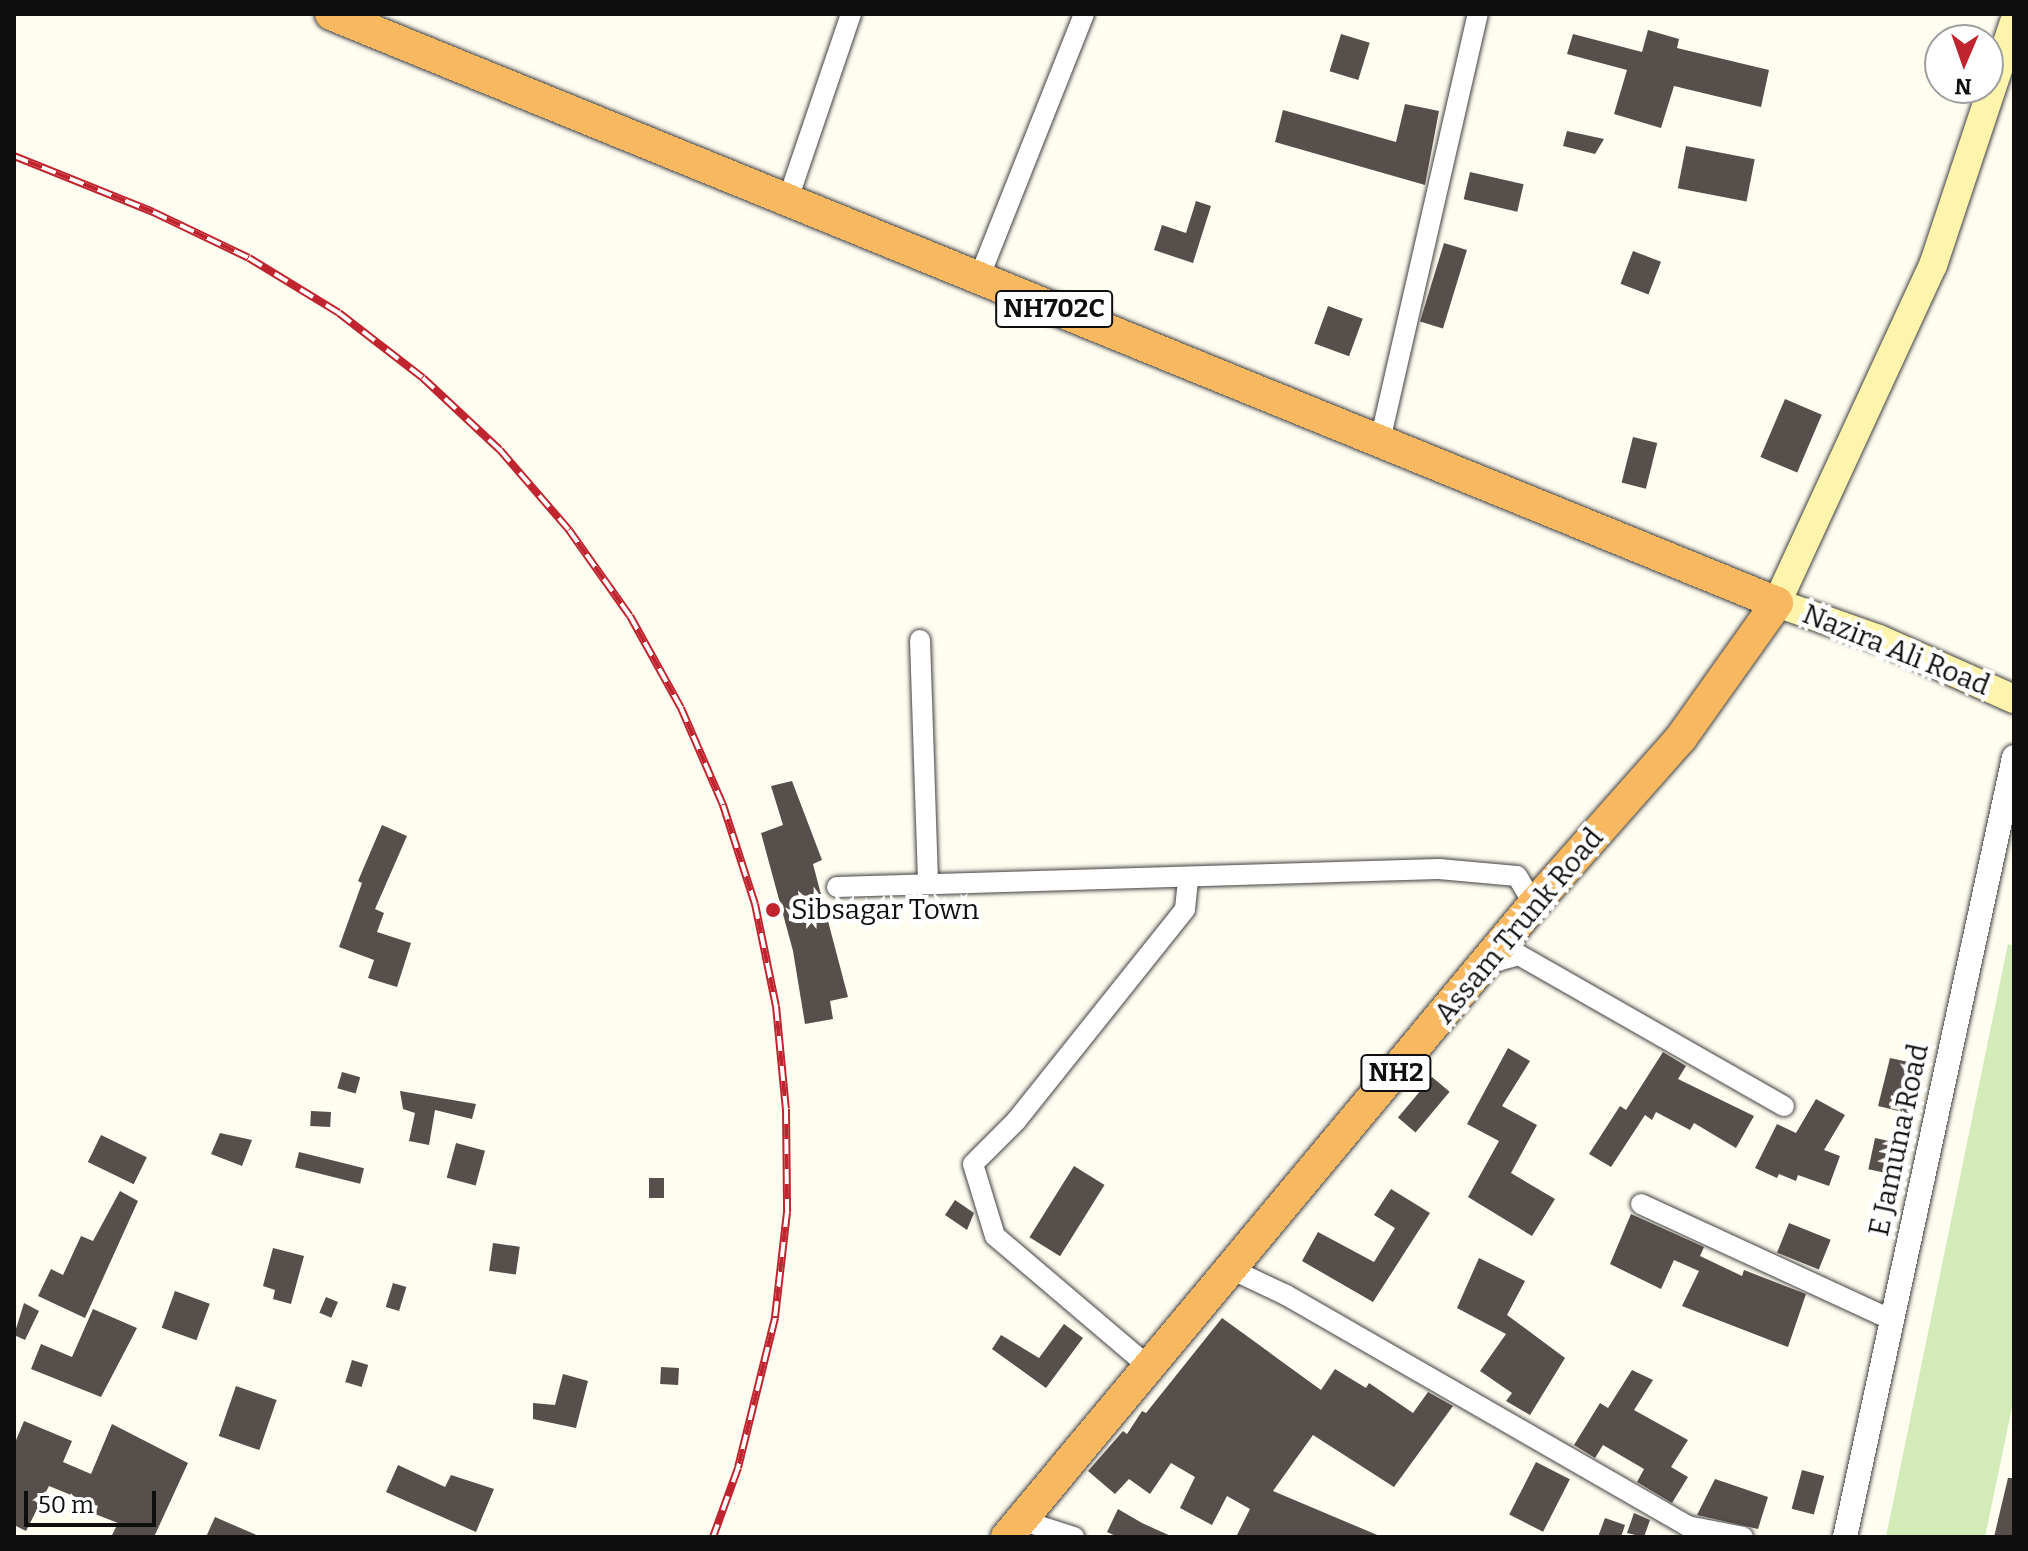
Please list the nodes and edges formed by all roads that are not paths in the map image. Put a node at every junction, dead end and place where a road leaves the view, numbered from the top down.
1 (331, 14) edge
2 (851, 14) edge
3 (1084, 14) edge
4 (1478, 14) edge
5 (2014, 22) edge
6 (787, 202) junction
7 (979, 278) junction
8 (1379, 445) junction
9 (1777, 603) junction
10 (920, 640) dead end
11 (2014, 699) edge
12 (2014, 757) edge
13 (1188, 878) junction
14 (928, 883) junction
15 (837, 887) dead end
16 (1534, 904) junction
17 (1486, 964) junction
18 (1784, 1106) dead end
19 (1641, 1204) dead end
20 (1231, 1269) junction
21 (1892, 1320) junction
22 (1149, 1367) junction
23 (1014, 1528) edge
24 (1074, 1537) edge
25 (1743, 1537) edge
26 (1845, 1537) edge

1 - 6 highway, NH702C
2 - 6 street
3 - 7 street
4 - 8 street
5 - 9 main road
6 - 7 highway, NH702C
7 - 8 highway, NH702C
8 - 9 highway, NH702C
9 - 11 main road, Nazira Ali Road
9 - 16 highway, Assam Trunk Road / NH2
10 - 14 street
12 - 21 street, E Jamuna Road
13 - 14 street
13 - 16 street
13 - 22 street
14 - 15 street
16 - 17 highway, Assam Trunk Road / NH2
17 - 18 street
17 - 20 highway, Assam Trunk Road / NH2
19 - 21 street
20 - 22 highway, Assam Trunk Road / NH2
20 - 25 street
21 - 26 street, E Jamuna Road
22 - 23 highway, Assam Trunk Road / NH2
23 - 24 street

